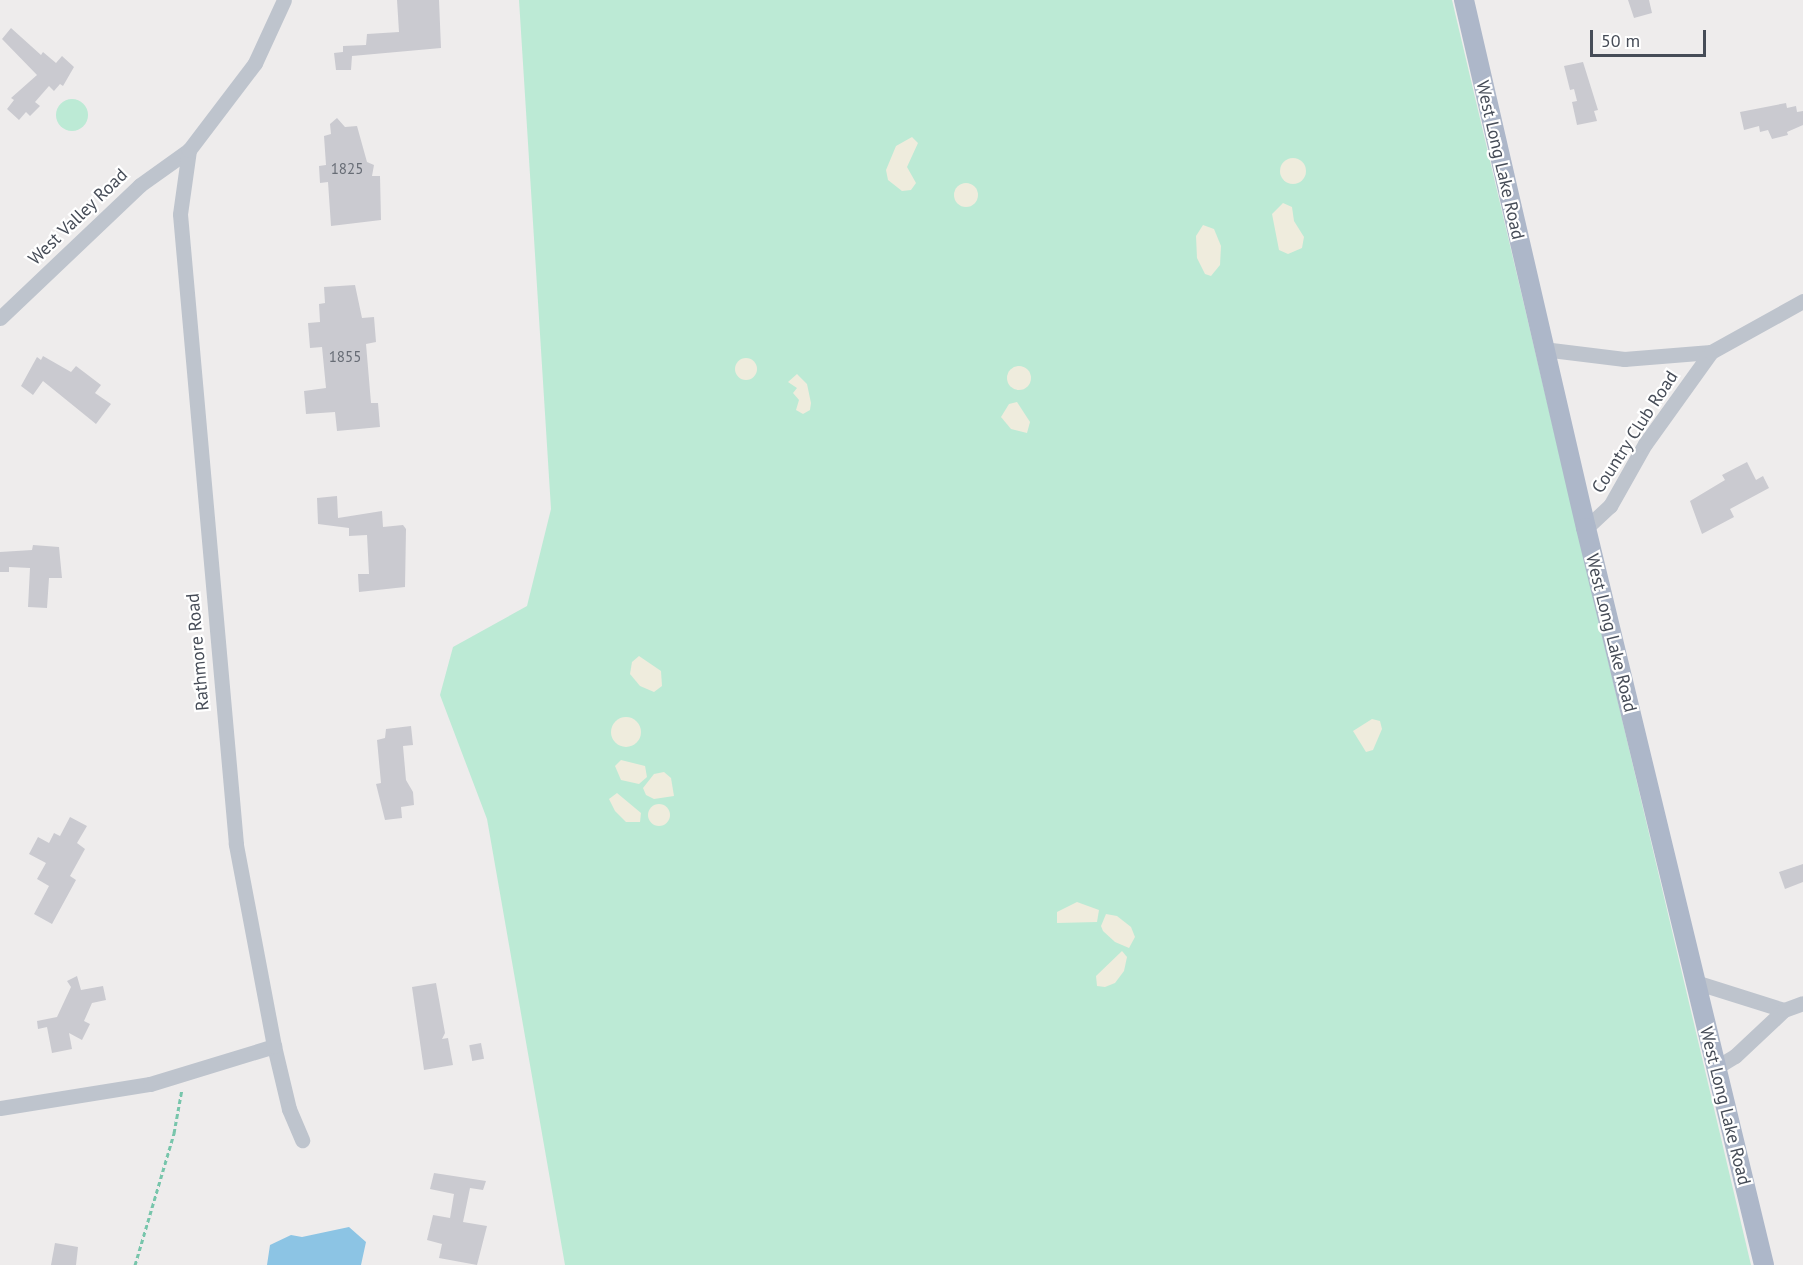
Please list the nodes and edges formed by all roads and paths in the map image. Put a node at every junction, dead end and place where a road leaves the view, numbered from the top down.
1 (284, 0) edge
2 (1464, 0) edge
3 (189, 150) junction
4 (1803, 301) edge
5 (0, 318) edge
6 (1543, 349) junction
7 (1712, 352) junction
8 (1586, 528) junction
9 (1695, 982) junction
10 (1803, 1003) edge
11 (1784, 1010) junction
12 (274, 1046) junction
13 (1715, 1068) junction
14 (184, 1076) junction
15 (0, 1108) edge
16 (302, 1140) dead end
17 (135, 1265) edge
18 (1764, 1265) edge

1 - 3 street, Rathmore Road
2 - 6 main road, West Long Lake Road
3 - 5 street, West Valley Road
3 - 12 street, Rathmore Road
4 - 7 street, Country Club Road
6 - 7 street, Country Club Road
6 - 8 main road, West Long Lake Road
7 - 8 street, Country Club Road
8 - 9 main road, West Long Lake Road
9 - 11 street
9 - 13 main road, West Long Lake Road
10 - 11 street
11 - 13 street
12 - 14 street
12 - 16 street, Rathmore Road
13 - 18 main road, West Long Lake Road
14 - 15 street
14 - 17 path

